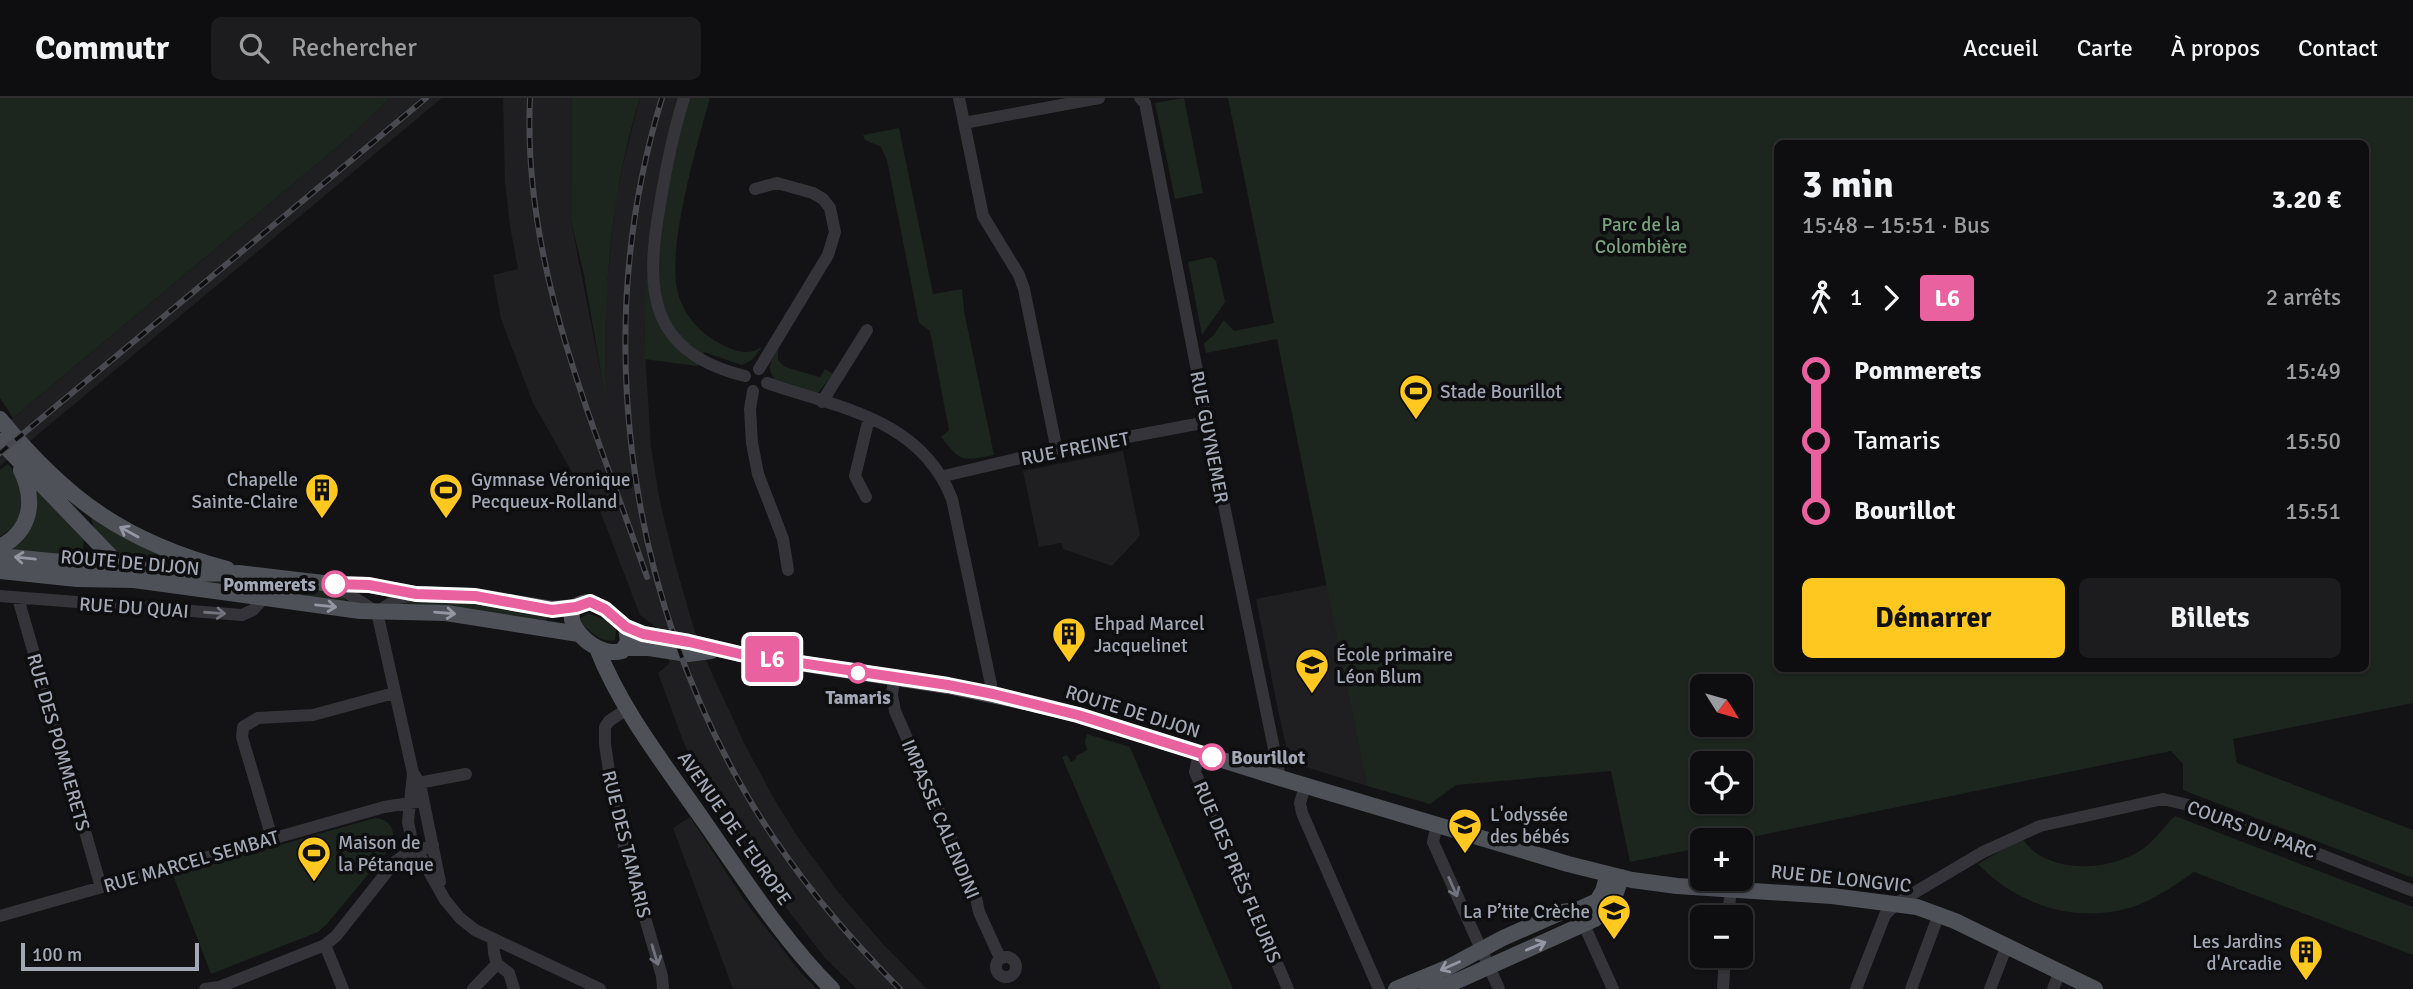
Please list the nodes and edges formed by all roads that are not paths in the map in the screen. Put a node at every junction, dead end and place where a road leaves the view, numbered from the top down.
1 (684, 98) edge
2 (959, 98) edge
3 (1099, 98) edge
4 (1140, 98) edge
5 (964, 123) junction
6 (755, 189) dead end
7 (866, 330) dead end
8 (759, 369) junction
9 (745, 376) junction
10 (767, 383) junction
11 (753, 391) junction
12 (822, 402) junction
13 (869, 418) junction
14 (0, 419) edge
15 (1207, 422) junction
16 (0, 441) edge
17 (1057, 450) junction
18 (18, 452) junction
19 (944, 477) junction
20 (75, 497) junction
21 (866, 498) dead end
22 (91, 537) junction
23 (0, 547) edge
24 (0, 556) edge
25 (77, 563) junction
26 (121, 567) junction
27 (788, 570) dead end
28 (0, 571) edge
29 (239, 573) junction
30 (46, 576) junction
31 (134, 580) junction
32 (332, 584) junction
33 (416, 594) junction
34 (0, 596) edge
35 (18, 598) junction
36 (263, 599) junction
37 (576, 607) junction
38 (377, 612) junction
39 (626, 627) junction
40 (579, 634) junction
41 (597, 648) junction
42 (623, 649) junction
43 (717, 650) junction
44 (894, 678) junction
45 (615, 685) junction
46 (394, 693) junction
47 (993, 694) junction
48 (627, 709) junction
49 (1199, 753) junction
50 (466, 774) dead end
51 (1280, 778) junction
52 (415, 780) junction
53 (1305, 786) junction
54 (423, 801) junction
55 (408, 803) junction
56 (1437, 824) junction
57 (272, 838) junction
58 (433, 845) junction
59 (419, 850) junction
60 (1615, 876) junction
61 (101, 887) junction
62 (1690, 887) edge
63 (441, 889) junction
64 (1753, 890) edge
65 (2413, 891) edge
66 (1897, 903) junction
67 (1939, 914) junction
68 (0, 916) edge
69 (1581, 917) junction
70 (494, 939) junction
71 (325, 945) junction
72 (2007, 945) junction
73 (1481, 949) junction
74 (523, 953) junction
75 (1000, 958) dead end
76 (497, 964) junction
77 (1489, 967) junction
78 (1724, 968) edge
79 (2060, 971) junction
80 (509, 973) junction
81 (205, 989) edge
82 (343, 989) edge
83 (473, 989) edge
84 (514, 989) edge
85 (600, 989) edge
86 (663, 989) edge
87 (832, 989) edge
88 (1288, 989) edge
89 (1379, 989) edge
90 (1396, 989) edge
91 (1427, 989) edge
92 (1499, 989) edge
93 (1612, 989) edge
94 (1723, 989) edge
95 (1856, 989) edge
96 (1911, 989) edge
97 (1990, 989) edge
98 (2053, 989) edge
99 (2095, 989) edge

1 - 9 street
2 - 5 street
3 - 5 street
4 - 15 street, RUE GUYNEMER
5 - 17 street
6 - 8 street
7 - 12 street
8 - 9 street
8 - 10 street
9 - 11 street
10 - 11 street
10 - 12 street
11 - 27 street
12 - 13 street
13 - 19 street
13 - 21 street
14 - 18 main road
15 - 17 street, RUE FREINET
15 - 51 street, RUE GUYNEMER
16 - 18 main road
17 - 19 street, RUE FREINET
18 - 20 main road
18 - 22 main road
18 - 23 main road
19 - 47 street
20 - 22 main road, ROUTE DE DIJON
29 -> 20 main road
22 - 25 main road, ROUTE DE DIJON
22 - 26 main road
25 -> 24 main road, ROUTE DE DIJON
25 - 26 main road, ROUTE DE DIJON
25 - 30 main road, ROUTE DE DIJON
26 - 29 main road, ROUTE DE DIJON
26 - 31 main road
28 - 30 main road, ROUTE DE DIJON
29 - 32 main road, ROUTE DE DIJON
30 - 31 main road, ROUTE DE DIJON
31 - 36 main road, ROUTE DE DIJON
32 - 33 main road, ROUTE DE DIJON
32 - 38 street, ROUTE DE DIJON
33 - 37 main road, ROUTE DE DIJON
33 - 38 street
34 - 35 street, RUE DU QUAI
35 -> 36 street, RUE DU QUAI
35 - 61 street, RUE DES POMMERETS
36 -> 38 main road, ROUTE DE DIJON
37 - 39 main road
37 - 40 main road
38 -> 40 main road, ROUTE DE DIJON
38 - 46 street
39 - 42 main road
39 - 43 main road, ROUTE DE DIJON
40 - 41 main road
41 - 42 main road
41 - 45 main road, AVENUE DE L'EUROPE
42 - 43 main road, ROUTE DE DIJON
42 - 45 main road
43 - 44 main road, ROUTE DE DIJON
44 - 47 main road, ROUTE DE DIJON
44 - 75 street, IMPASSE CALENDINI
45 - 48 main road, AVENUE DE L'EUROPE
46 - 52 street
46 - 57 street
47 - 49 main road, ROUTE DE DIJON
48 -> 86 street, RUE DES TAMARIS
48 - 87 main road, AVENUE DE L'EUROPE
49 - 51 main road, ROUTE DE DIJON
49 - 88 street, RUE DES PRÈS FLEURIS
50 - 52 street
51 - 53 main road, ROUTE DE DIJON
52 - 54 street
52 - 55 street
53 - 56 main road, ROUTE DE DIJON
53 - 89 street
54 - 55 street, RUE MARCEL SEMBAT
54 - 58 street
55 - 57 street, RUE MARCEL SEMBAT
55 - 59 street
56 - 60 main road, ROUTE DE DIJON
56 -> 73 street
57 - 61 street, RUE MARCEL SEMBAT
58 - 59 street
58 - 63 street
59 - 63 street
59 - 71 street
60 - 62 main road, RUE DE LONGVIC
60 - 69 main road
61 - 68 street, RUE MARCEL SEMBAT
63 - 70 street
64 - 66 main road, RUE DE LONGVIC
65 - 66 street, COURS DU PARC
66 - 67 main road, RUE DE LONGVIC
66 - 95 street
67 - 72 main road, RUE DE LONGVIC
67 - 96 street
69 - 73 main road
77 -> 69 main road
69 - 93 street
70 - 74 street
70 - 76 street
71 - 81 street
71 - 82 street
72 - 79 main road, RUE DE LONGVIC
72 - 97 street
73 - 77 street
73 -> 90 main road
74 - 80 street
74 - 85 street
76 - 80 street
76 - 83 street
77 - 91 main road
77 - 92 street
78 - 94 street
79 - 98 street
79 - 99 main road, RUE DE LONGVIC
80 - 84 street

